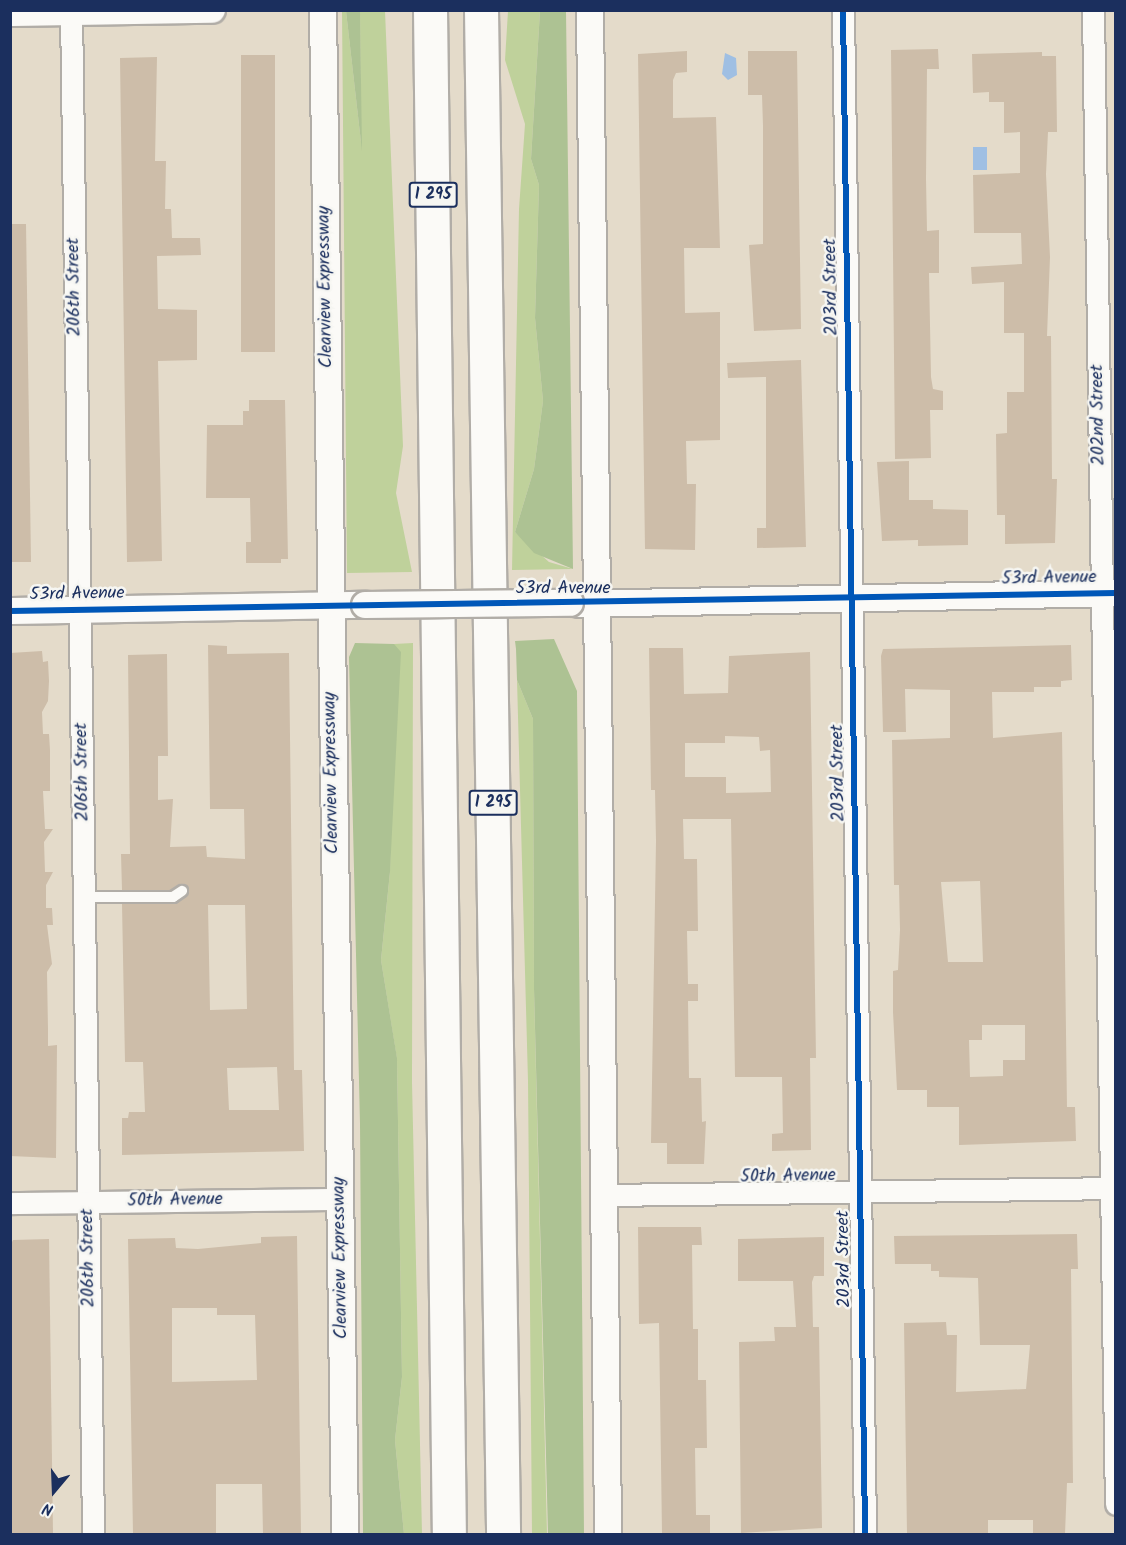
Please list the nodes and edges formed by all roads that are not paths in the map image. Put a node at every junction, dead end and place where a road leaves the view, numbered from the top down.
1 (212, 10) edge
2 (323, 10) edge
3 (430, 10) edge
4 (481, 10) edge
5 (590, 10) edge
6 (843, 10) edge
7 (1093, 10) edge
8 (71, 11) edge
9 (166, 11) edge
10 (10, 13) edge
11 (1108, 593) edge
12 (851, 597) junction
13 (596, 604) junction
14 (329, 606) junction
15 (10, 610) edge
16 (80, 610) junction
17 (182, 891) dead end
18 (84, 897) junction
19 (1113, 1188) edge
20 (859, 1191) junction
21 (605, 1195) junction
22 (340, 1199) junction
23 (89, 1202) junction
24 (10, 1203) edge
25 (1116, 1504) edge
26 (93, 1534) edge
27 (345, 1534) edge
28 (449, 1534) edge
29 (503, 1534) edge
30 (608, 1534) edge
31 (865, 1534) edge

1 - 9 street
2 - 14 street, Clearview Expressway
3 - 28 highway, I 295
4 - 29 highway, I 295
5 - 13 street
6 - 12 street, 203rd Street
7 - 11 street, 202nd Street
8 - 9 street
8 - 10 street
8 - 16 street, 206th Street
11 - 12 street, 53rd Avenue
11 - 19 street, 202nd Street
12 - 13 street, 53rd Avenue
12 - 20 street, 203rd Street
13 - 14 street, 53rd Avenue, bridge
13 - 21 street
14 - 16 street, 53rd Avenue
14 - 22 street, Clearview Expressway
15 - 16 street, 53rd Avenue
16 - 18 street, 206th Street
17 - 18 lane
18 - 23 street, 206th Street
19 - 20 street, 50th Avenue
19 - 25 street, 202nd Street
20 - 21 street, 50th Avenue
20 - 31 street, 203rd Street
21 - 30 street
22 - 23 street, 50th Avenue
22 - 27 street, Clearview Expressway
23 - 24 street, 50th Avenue
23 - 26 street, 206th Street

